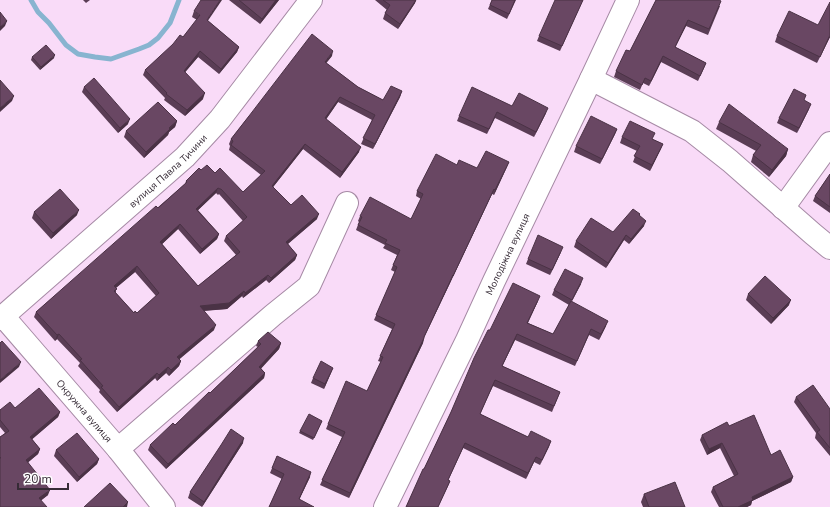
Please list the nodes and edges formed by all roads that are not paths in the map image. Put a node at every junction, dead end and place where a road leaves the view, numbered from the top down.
1 (311, 0) edge
2 (628, 0) edge
3 (592, 79) junction
4 (830, 143) edge
5 (347, 203) dead end
6 (783, 208) junction
7 (830, 248) edge
8 (2, 317) edge
9 (118, 449) junction
10 (164, 507) edge
11 (385, 507) edge

1 - 8 street, вулиця Павла Тичини
2 - 3 street, Молодіжна вулиця
3 - 6 street
3 - 11 street, Молодіжна вулиця
4 - 6 street
5 - 9 street
6 - 7 street
8 - 9 street, Окружна вулиця
9 - 10 street, Окружна вулиця

